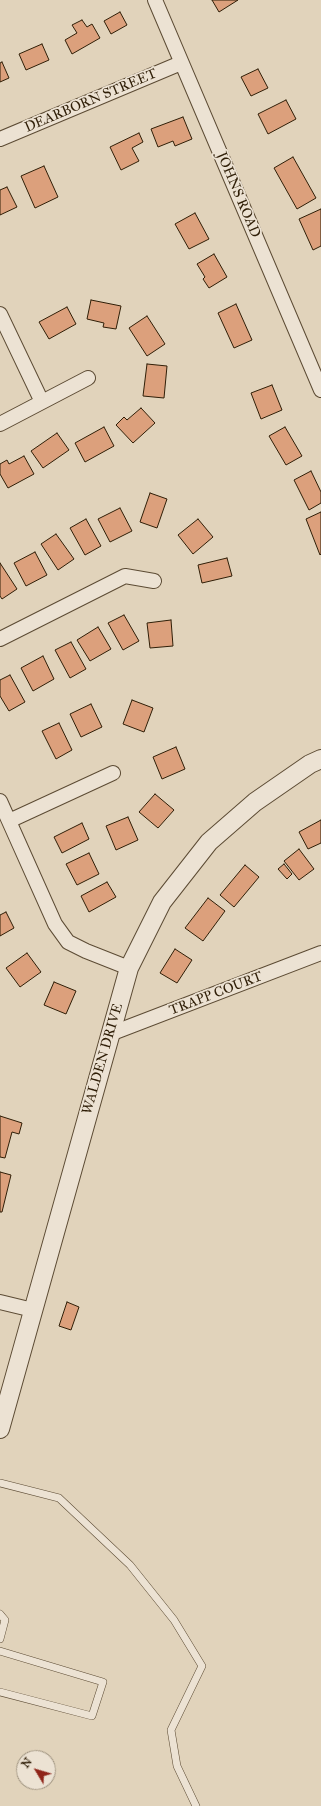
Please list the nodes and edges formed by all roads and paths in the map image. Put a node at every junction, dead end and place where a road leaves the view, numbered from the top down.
1 (156, 0) edge
2 (181, 63) junction
3 (0, 139) edge
4 (0, 314) edge
5 (88, 378) dead end
6 (321, 390) edge
7 (42, 402) junction
8 (0, 424) edge
9 (154, 581) dead end
10 (0, 639) edge
11 (321, 759) edge
12 (113, 773) dead end
13 (0, 801) edge
14 (9, 821) junction
15 (321, 953) edge
16 (129, 968) junction
17 (110, 1034) junction
18 (0, 1302) edge
19 (33, 1310) junction
20 (0, 1429) edge
21 (0, 1483) edge
22 (0, 1614) edge
23 (0, 1639) edge
24 (0, 1651) edge
25 (0, 1692) edge
26 (196, 1806) edge

1 - 2 street, JOHNS ROAD
2 - 3 street, DEARBORN STREET
2 - 6 street, JOHNS ROAD
4 - 7 street
5 - 7 street
7 - 8 street
9 - 10 street
11 - 16 street, WALDEN DRIVE
12 - 14 street
13 - 14 street
14 - 16 street
15 - 17 street, TRAPP COURT
16 - 17 street, WALDEN DRIVE
17 - 19 street, WALDEN DRIVE
18 - 19 street
19 - 20 street, WALDEN DRIVE
21 - 26 lane
22 - 23 lane
24 - 25 lane

